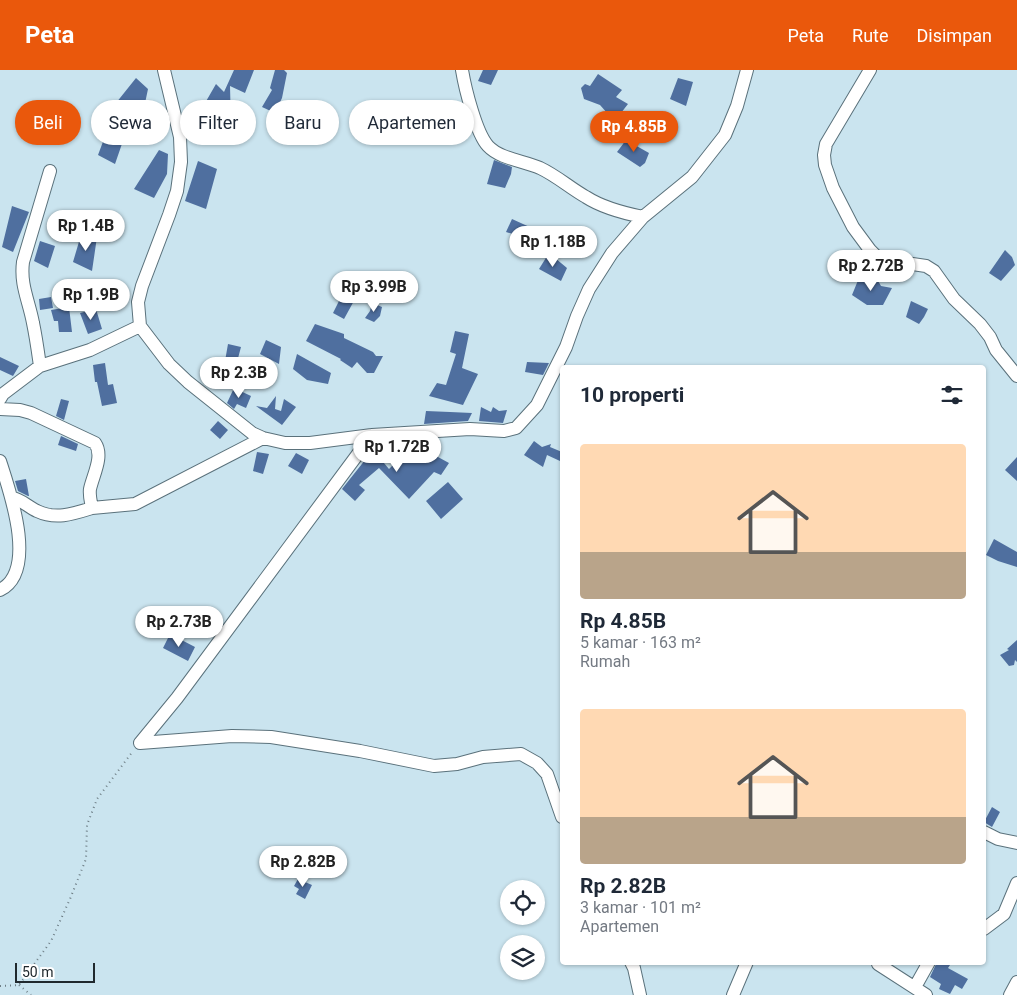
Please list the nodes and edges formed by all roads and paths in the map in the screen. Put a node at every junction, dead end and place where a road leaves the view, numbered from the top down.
1 (164, 70) edge
2 (462, 70) edge
3 (747, 70) edge
4 (870, 70) edge
5 (50, 170) dead end
6 (643, 217) junction
7 (140, 326) junction
8 (40, 366) junction
9 (1017, 376) edge
10 (0, 399) edge
11 (0, 409) edge
12 (372, 435) junction
13 (263, 438) junction
14 (0, 461) edge
15 (12, 498) junction
16 (92, 508) junction
17 (0, 590) edge
18 (140, 743) junction
19 (560, 811) edge
20 (986, 833) edge
21 (1017, 843) edge
22 (1017, 883) edge
23 (986, 928) edge
24 (632, 965) edge
25 (745, 965) edge
26 (880, 965) edge
27 (927, 965) edge
28 (1017, 982) edge
29 (20, 985) junction
30 (0, 986) edge
31 (915, 987) junction
32 (31, 995) edge
33 (640, 995) edge
34 (733, 995) edge
35 (926, 995) edge
36 (1010, 995) edge

1 - 7 street
2 - 6 street
3 - 6 street
4 - 9 street
5 - 8 street
6 - 12 street
7 - 8 street
7 - 13 street
8 - 10 street
11 - 16 street
12 - 13 street
12 - 18 street
13 - 16 street
14 - 15 street
15 - 16 street
15 - 17 street
18 - 19 street
18 - 29 path
20 - 21 street
22 - 23 street
24 - 33 street
25 - 34 street
26 - 31 street
27 - 31 street
28 - 36 street
29 - 30 path
29 - 32 path
31 - 35 street

